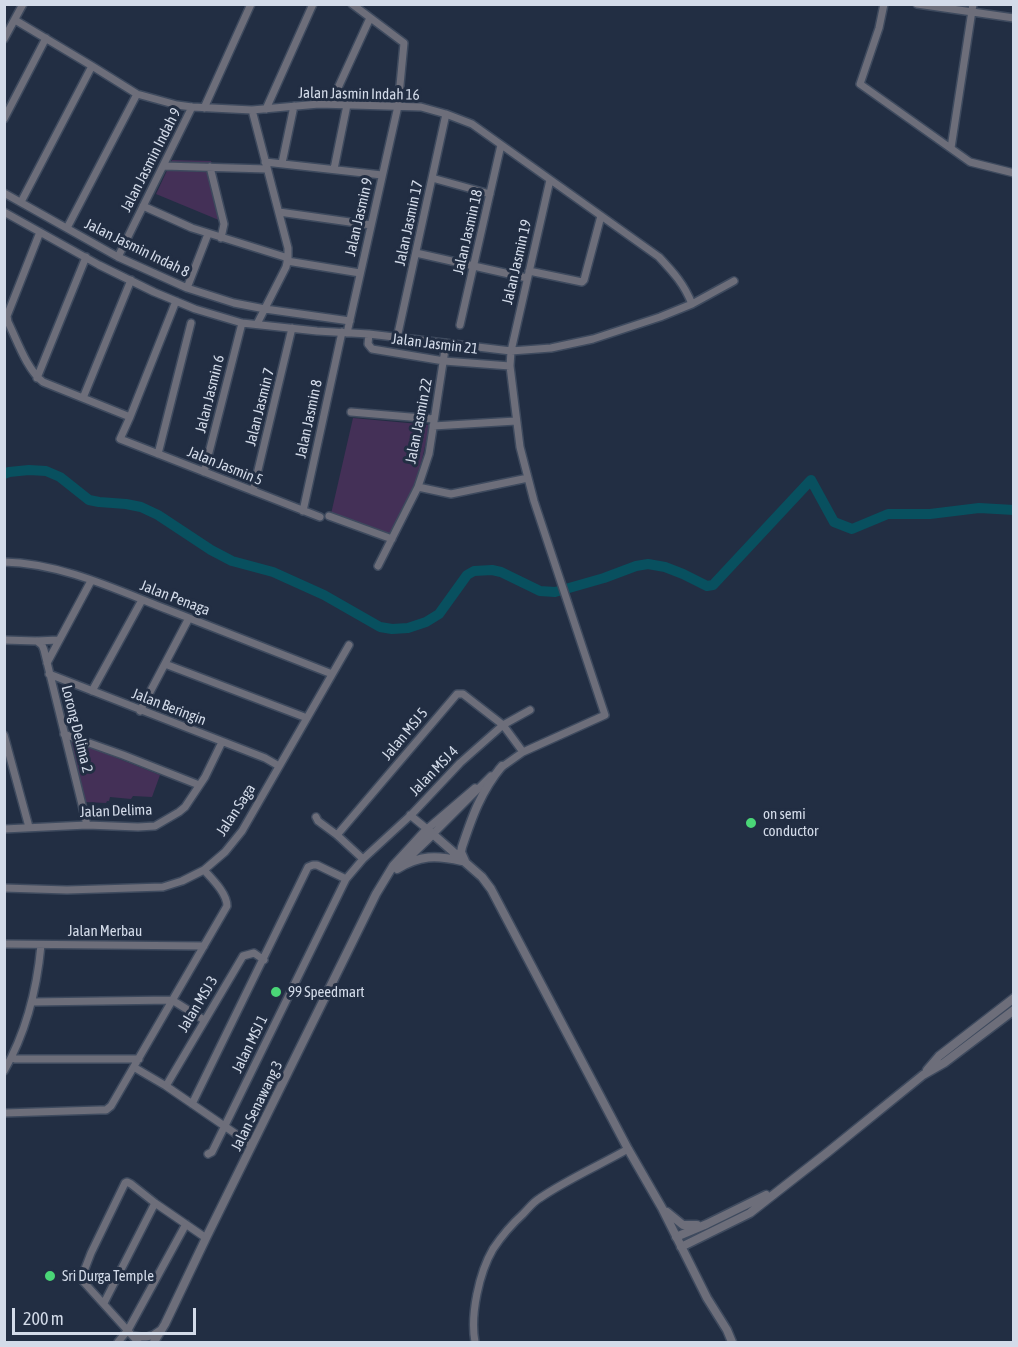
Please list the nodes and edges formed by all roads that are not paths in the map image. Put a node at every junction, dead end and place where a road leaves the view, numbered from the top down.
1 (23, 4) edge
2 (251, 4) edge
3 (313, 4) edge
4 (352, 4) edge
5 (884, 4) edge
6 (917, 4) edge
7 (972, 8) edge
8 (370, 18) junction
9 (1014, 18) edge
10 (15, 20) junction
11 (45, 38) junction
12 (4, 39) edge
13 (92, 66) junction
14 (337, 90) dead end
15 (137, 94) junction
16 (347, 105) junction
17 (294, 106) junction
18 (398, 106) junction
19 (192, 107) junction
20 (204, 108) junction
21 (266, 109) junction
22 (252, 110) junction
23 (446, 114) junction
24 (4, 119) edge
25 (501, 145) junction
26 (951, 148) junction
27 (282, 163) junction
28 (266, 165) junction
29 (163, 166) junction
30 (210, 167) junction
31 (334, 169) junction
32 (1014, 173) edge
33 (382, 175) junction
34 (432, 178) junction
35 (550, 180) junction
36 (4, 193) edge
37 (490, 194) junction
38 (21, 202) junction
39 (143, 206) junction
40 (4, 212) edge
41 (279, 212) junction
42 (601, 216) junction
43 (371, 225) junction
44 (67, 228) junction
45 (40, 232) junction
46 (208, 234) junction
47 (221, 238) junction
48 (416, 253) junction
49 (86, 257) junction
50 (118, 257) junction
51 (288, 260) junction
52 (474, 266) junction
53 (360, 273) junction
54 (528, 274) junction
55 (131, 280) junction
56 (734, 281) dead end
57 (187, 288) junction
58 (176, 301) junction
59 (692, 304) junction
60 (265, 309) junction
61 (350, 321) junction
62 (242, 322) junction
63 (190, 323) dead end
64 (257, 324) junction
65 (460, 325) dead end
66 (292, 328) junction
67 (345, 333) junction
68 (369, 334) junction
69 (397, 338) junction
70 (447, 343) junction
71 (511, 351) junction
72 (444, 361) junction
73 (510, 366) junction
74 (37, 378) junction
75 (83, 398) junction
76 (351, 412) dead end
77 (130, 417) junction
78 (516, 421) junction
79 (434, 423) junction
80 (158, 454) junction
81 (204, 472) junction
82 (528, 478) junction
83 (418, 487) junction
84 (253, 491) junction
85 (303, 511) junction
86 (329, 516) dead end
87 (321, 517) dead end
88 (392, 539) junction
89 (4, 561) edge
90 (378, 566) dead end
91 (91, 581) junction
92 (142, 600) junction
93 (189, 618) junction
94 (4, 640) edge
95 (58, 640) junction
96 (37, 641) junction
97 (349, 645) dead end
98 (46, 663) junction
99 (165, 664) junction
100 (50, 674) junction
101 (332, 674) junction
102 (92, 691) junction
103 (530, 710) dead end
104 (140, 711) junction
105 (307, 718) junction
106 (503, 725) junction
107 (64, 734) junction
108 (4, 735) edge
109 (222, 742) junction
110 (524, 752) junction
111 (279, 766) junction
112 (502, 766) junction
113 (199, 785) junction
114 (410, 815) junction
115 (316, 817) dead end
116 (87, 825) junction
117 (29, 827) junction
118 (4, 829) edge
119 (430, 832) junction
120 (337, 835) junction
121 (363, 859) junction
122 (465, 861) junction
123 (204, 870) junction
124 (397, 870) junction
125 (346, 879) junction
126 (384, 882) junction
127 (4, 888) edge
128 (4, 944) edge
129 (41, 945) junction
130 (204, 946) junction
131 (264, 960) junction
132 (1014, 998) edge
133 (172, 1000) junction
134 (32, 1002) junction
135 (1014, 1010) edge
136 (204, 1020) junction
137 (12, 1058) junction
138 (139, 1059) junction
139 (137, 1069) dead end
140 (4, 1071) edge
141 (923, 1075) junction
142 (166, 1086) junction
143 (192, 1104) junction
144 (4, 1113) edge
145 (224, 1127) junction
146 (252, 1145) junction
147 (628, 1149) junction
148 (208, 1154) dead end
149 (780, 1189) junction
150 (155, 1203) junction
151 (662, 1208) junction
152 (186, 1224) junction
153 (707, 1224) junction
154 (721, 1227) junction
155 (676, 1237) junction
156 (206, 1238) junction
157 (681, 1247) junction
158 (693, 1270) junction
159 (104, 1303) junction
160 (162, 1329) junction
161 (134, 1336) edge
162 (118, 1342) edge
163 (154, 1342) edge
164 (475, 1342) edge
165 (732, 1342) edge

1 - 10 street
2 - 20 street
3 - 21 street
4 - 8 street
5 - 26 street
6 - 7 street
7 - 9 street
7 - 26 street
8 - 14 street
8 - 18 street, Jalan Jasmin 9
10 - 11 street, Jalan Jasmin Indah 16
10 - 12 street
11 - 13 street, Jalan Jasmin Indah 16
11 - 24 street
13 - 15 street, Jalan Jasmin Indah 16
13 - 38 street
15 - 19 street, Jalan Jasmin Indah 16
15 - 44 street
16 - 17 street, Jalan Jasmin Indah 16
16 - 18 street, Jalan Jasmin Indah 16
16 - 31 street
17 - 21 street, Jalan Jasmin Indah 16
17 - 27 street
18 - 23 street, Jalan Jasmin Indah 16
18 - 33 street, Jalan Jasmin 9
19 - 20 street, Jalan Jasmin Indah 16
19 - 29 street, Jalan Jasmin Indah 9
20 - 22 street, Jalan Jasmin Indah 16
21 - 22 street, Jalan Jasmin Indah 16
22 - 28 street
23 - 25 street, Jalan Jasmin Indah 16
23 - 34 street, Jalan Jasmin 17
25 - 35 street, Jalan Jasmin Indah 16
25 - 37 street, Jalan Jasmin 18
26 - 32 street
27 - 28 street
27 - 31 street
28 - 30 street
28 - 41 street
29 - 30 street
29 - 39 street, Jalan Jasmin Indah 9
30 - 47 street
31 - 33 street
33 - 43 street, Jalan Jasmin 9
34 - 37 street
34 - 48 street, Jalan Jasmin 17
35 - 42 street, Jalan Jasmin Indah 16
35 - 54 street, Jalan Jasmin 19
36 - 38 street, Jalan Jasmin Indah 8
37 - 52 street, Jalan Jasmin 18
38 - 44 street, Jalan Jasmin Indah 8
39 - 46 street
39 - 50 street, Jalan Jasmin Indah 9
40 - 45 street
41 - 43 street
41 - 51 street
42 - 54 street
42 - 59 street, Jalan Jasmin Indah 16
43 - 53 street, Jalan Jasmin 9
44 - 50 street, Jalan Jasmin Indah 8
45 - 49 street
45 - 74 street
46 - 47 street
46 - 57 street
47 - 51 street
48 - 52 street
48 - 69 street, Jalan Jasmin 17
49 - 55 street
49 - 74 street
50 - 57 street, Jalan Jasmin Indah 8
51 - 53 street
51 - 60 street
52 - 54 street
52 - 65 street, Jalan Jasmin 18
53 - 61 street, Jalan Jasmin 9
54 - 71 street, Jalan Jasmin 19
55 - 58 street
55 - 75 street
56 - 59 street
57 - 60 street, Jalan Jasmin Indah 8
58 - 62 street
58 - 77 street
59 - 71 street
60 - 61 street, Jalan Jasmin Indah 8
60 - 64 street
61 - 67 street, Jalan Jasmin 9
62 - 64 street
62 - 81 street, Jalan Jasmin 6
63 - 80 street
64 - 66 street
66 - 67 street
66 - 84 street, Jalan Jasmin 7
67 - 68 street
67 - 85 street, Jalan Jasmin 8
68 - 69 street
68 - 72 street, Jalan Jasmin 21
69 - 70 street
70 - 71 street
70 - 72 street, Jalan Jasmin 22
71 - 73 street, Jalan Jasmin 19
72 - 73 street, Jalan Jasmin 21
72 - 79 street, Jalan Jasmin 22
73 - 78 street, Jalan Jasmin 19
74 - 75 street
75 - 77 street
76 - 79 street
77 - 80 street, Jalan Jasmin 5
78 - 79 street
78 - 82 street, Jalan Jasmin 19
79 - 83 street, Jalan Jasmin 22
80 - 81 street, Jalan Jasmin 5
81 - 84 street, Jalan Jasmin 5
82 - 83 street
82 - 110 street, Jalan Jasmin 19
83 - 88 street, Jalan Jasmin 22
84 - 85 street, Jalan Jasmin 5
85 - 87 street, Jalan Jasmin 5
86 - 88 street
88 - 90 street, Jalan Jasmin 22
89 - 91 street, Jalan Penaga
91 - 92 street, Jalan Penaga
91 - 95 street
92 - 93 street, Jalan Penaga
92 - 102 street
93 - 99 street
93 - 101 street, Jalan Penaga
94 - 96 street
95 - 96 street
95 - 98 street
96 - 98 street, Lorong Delima 2
97 - 101 street, Jalan Saga
98 - 100 street, Lorong Delima 2
99 - 104 street
99 - 105 street
100 - 102 street, Jalan Beringin
100 - 107 street, Lorong Delima 2
101 - 105 street, Jalan Saga
102 - 104 street, Jalan Beringin
103 - 106 street, Jalan MSJ 4
104 - 109 street, Jalan Beringin
105 - 111 street, Jalan Saga
106 - 110 street
106 - 114 street, Jalan MSJ 4
106 - 120 street, Jalan MSJ 5
107 - 113 street
107 - 116 street, Lorong Delima 2
108 - 117 street
109 - 111 street, Jalan Beringin
109 - 113 street, Jalan Delima
110 - 112 street
111 - 123 street, Jalan Saga
112 - 119 street
112 - 122 street
113 - 116 street, Jalan Delima
114 - 119 street
114 - 121 street, Jalan MSJ 4
115 - 120 street
116 - 117 street, Jalan Delima
117 - 118 street, Jalan Delima
119 - 122 street
119 - 124 street, Jalan Senawang 3
119 - 126 street, Jalan Senawang 3
120 - 121 street
121 - 125 street, Jalan MSJ 4
122 - 124 street
122 - 147 street
123 - 127 street, Jalan Saga
123 - 130 street
124 - 126 street, Jalan Senawang 3
125 - 131 street
125 - 145 street, Jalan MSJ 1
126 - 146 street, Jalan Senawang 3
128 - 129 street, Jalan Merbau
129 - 130 street, Jalan Merbau
129 - 134 street
130 - 133 street
131 - 136 street, Jalan MSJ 3
131 - 143 street
132 - 141 street
133 - 134 street
133 - 136 street
133 - 138 street
134 - 137 street
135 - 141 street
136 - 142 street, Jalan MSJ 3
137 - 138 street
137 - 140 street
138 - 144 street
139 - 142 street
141 - 149 street
142 - 143 street
143 - 145 street
145 - 146 street
145 - 148 street, Jalan MSJ 1
146 - 156 street, Jalan Senawang 3
147 - 151 street
147 - 164 street
149 - 153 street
149 - 154 street
150 - 152 street
150 - 159 street
150 - 159 street
151 - 153 street
151 - 155 street
152 - 156 street
152 - 161 street
153 - 155 street
154 - 157 street
154 - 158 street
155 - 157 street
156 - 160 street, Jalan Senawang 3
157 - 158 street
158 - 165 street
159 - 161 street
160 - 161 street
160 - 163 street, Jalan Senawang 3
161 - 162 street

